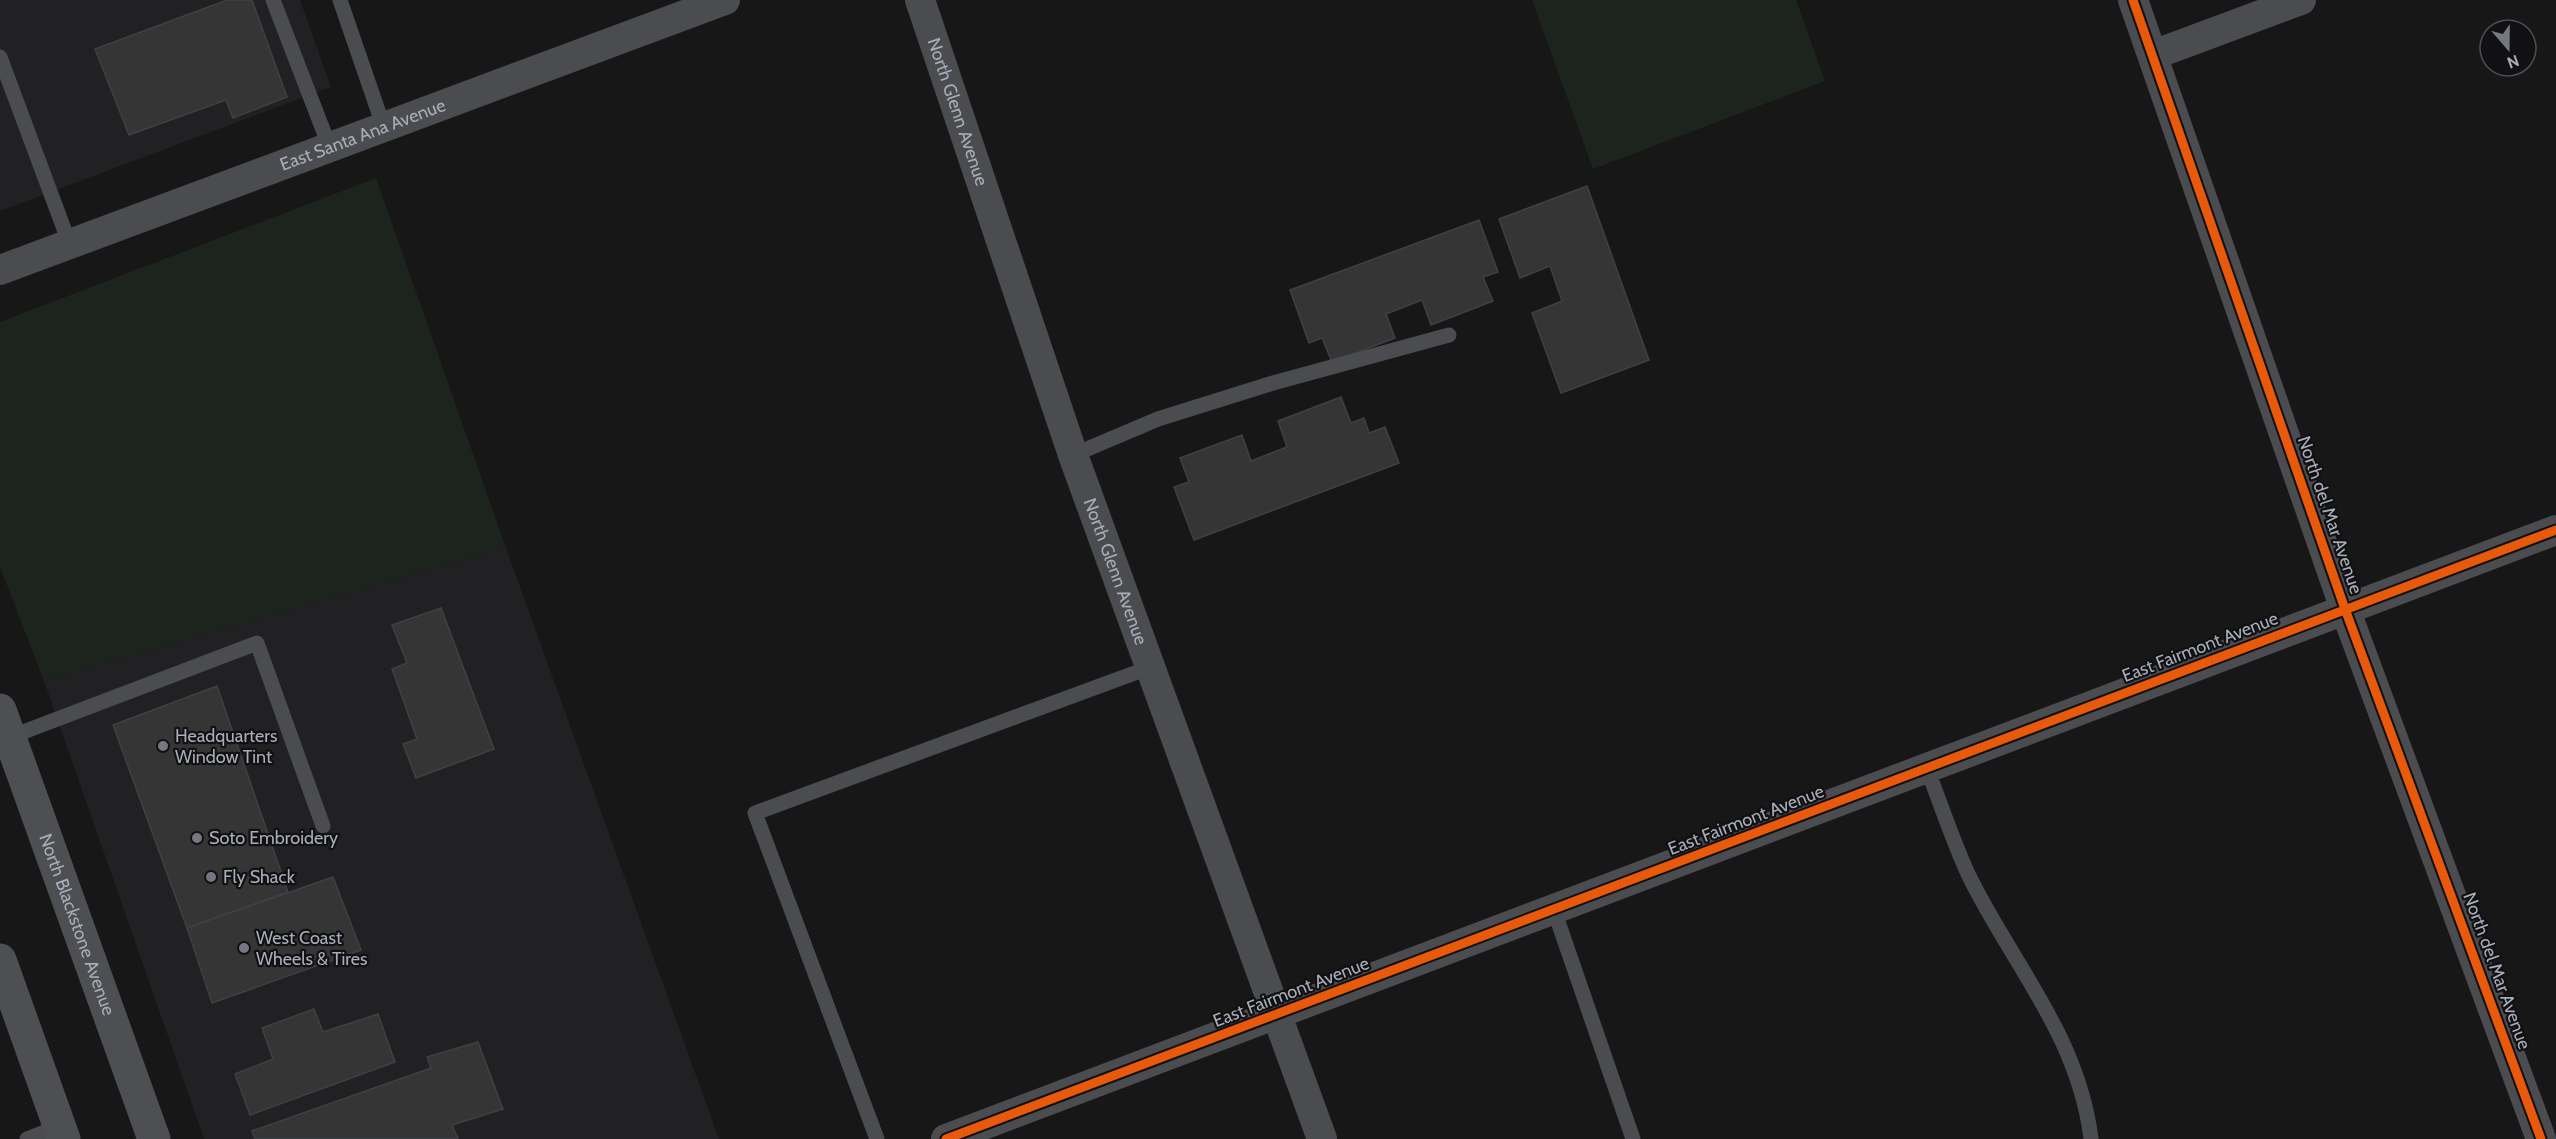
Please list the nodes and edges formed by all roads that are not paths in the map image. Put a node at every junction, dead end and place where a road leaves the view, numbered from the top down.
1 (273, 0) edge
2 (340, 0) edge
3 (725, 0) edge
4 (920, 0) edge
5 (2133, 0) edge
6 (2301, 0) edge
7 (2153, 55) junction
8 (0, 57) edge
9 (384, 128) junction
10 (330, 148) junction
11 (70, 245) junction
12 (0, 270) edge
13 (1449, 335) dead end
14 (1073, 455) junction
15 (2556, 530) edge
16 (2345, 609) junction
17 (1151, 667) junction
18 (5, 724) edge
19 (1927, 769) junction
20 (323, 826) dead end
21 (1554, 910) junction
22 (0, 960) edge
23 (1279, 1015) junction
24 (68, 1135) edge
25 (27, 1139) edge
26 (154, 1139) edge
27 (877, 1139) edge
28 (946, 1139) edge
29 (1322, 1139) edge
30 (1633, 1139) edge
31 (2091, 1139) edge
32 (2541, 1139) edge

1 - 10 lane
2 - 9 lane
3 - 9 street, East Santa Ana Avenue
4 - 14 street, North Glenn Avenue
5 - 7 street, North del Mar Avenue
6 - 7 street
7 - 16 street, North del Mar Avenue
8 - 11 lane
9 - 10 street, East Santa Ana Avenue
10 - 11 street, East Santa Ana Avenue
11 - 12 street, East Santa Ana Avenue
13 - 14 lane
14 - 17 street, North Glenn Avenue
15 - 16 street, East Fairmont Avenue
16 - 19 street, East Fairmont Avenue
16 - 32 street, North del Mar Avenue
17 - 23 street, North Glenn Avenue
17 - 27 lane
18 - 20 lane
18 - 26 main road, North Blackstone Avenue
19 - 21 street, East Fairmont Avenue
19 - 31 lane
21 - 23 street, East Fairmont Avenue
21 - 30 lane
22 - 24 main road
23 - 28 street, East Fairmont Avenue
23 - 29 street, North Glenn Avenue
24 - 25 lane

